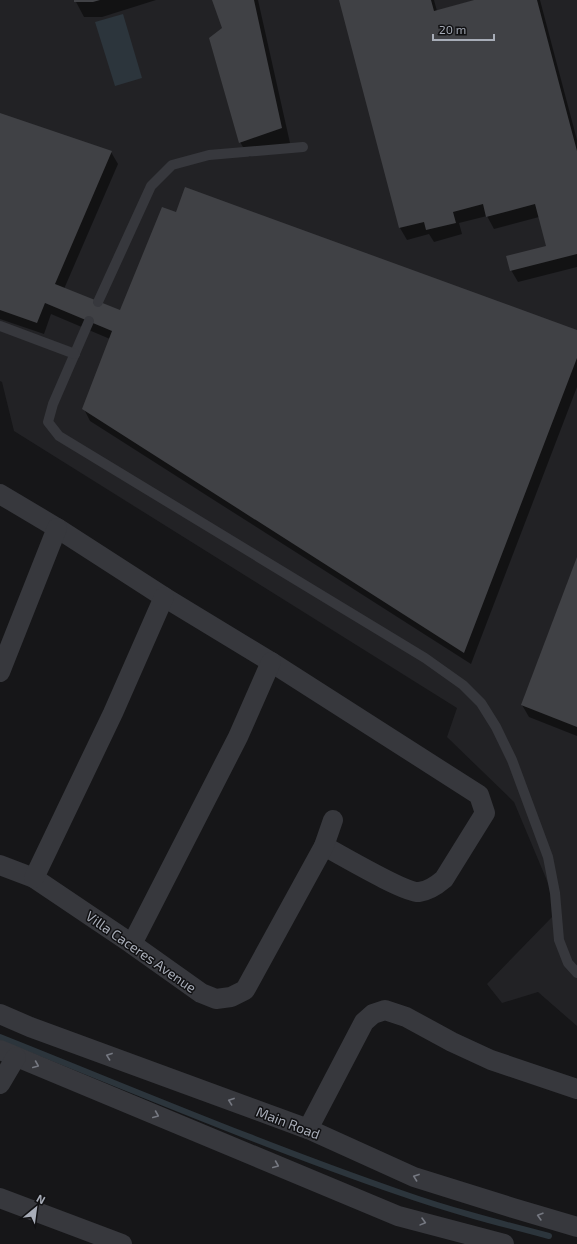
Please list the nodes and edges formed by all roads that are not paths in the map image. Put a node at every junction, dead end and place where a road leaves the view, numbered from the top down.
1 (303, 147) dead end
2 (98, 302) dead end
3 (89, 321) dead end
4 (0, 326) edge
5 (75, 354) junction
6 (0, 494) edge
7 (58, 528) junction
8 (164, 597) junction
9 (271, 662) junction
10 (0, 672) edge
11 (333, 820) dead end
12 (324, 846) junction
13 (0, 865) edge
14 (34, 878) junction
15 (132, 944) junction
16 (577, 973) edge
17 (0, 1014) edge
18 (8, 1054) edge
19 (0, 1084) edge
20 (577, 1089) edge
21 (308, 1129) junction
22 (0, 1198) edge
23 (577, 1227) edge
24 (122, 1244) edge
25 (504, 1244) edge

1 - 2 lane
3 - 5 lane
4 - 5 lane
5 - 16 lane
6 - 7 street
7 - 8 street
7 - 10 street
8 - 9 street
8 - 14 street
9 - 12 street
9 - 15 street
11 - 12 street, Villa Caceres Avenue
12 - 15 street, Villa Caceres Avenue
13 - 14 street, Villa Caceres Avenue
14 - 15 street, Villa Caceres Avenue
21 -> 17 street, Main Road
18 - 19 street
18 -> 25 street
20 - 21 street
23 -> 21 street, Main Road
22 - 24 street

